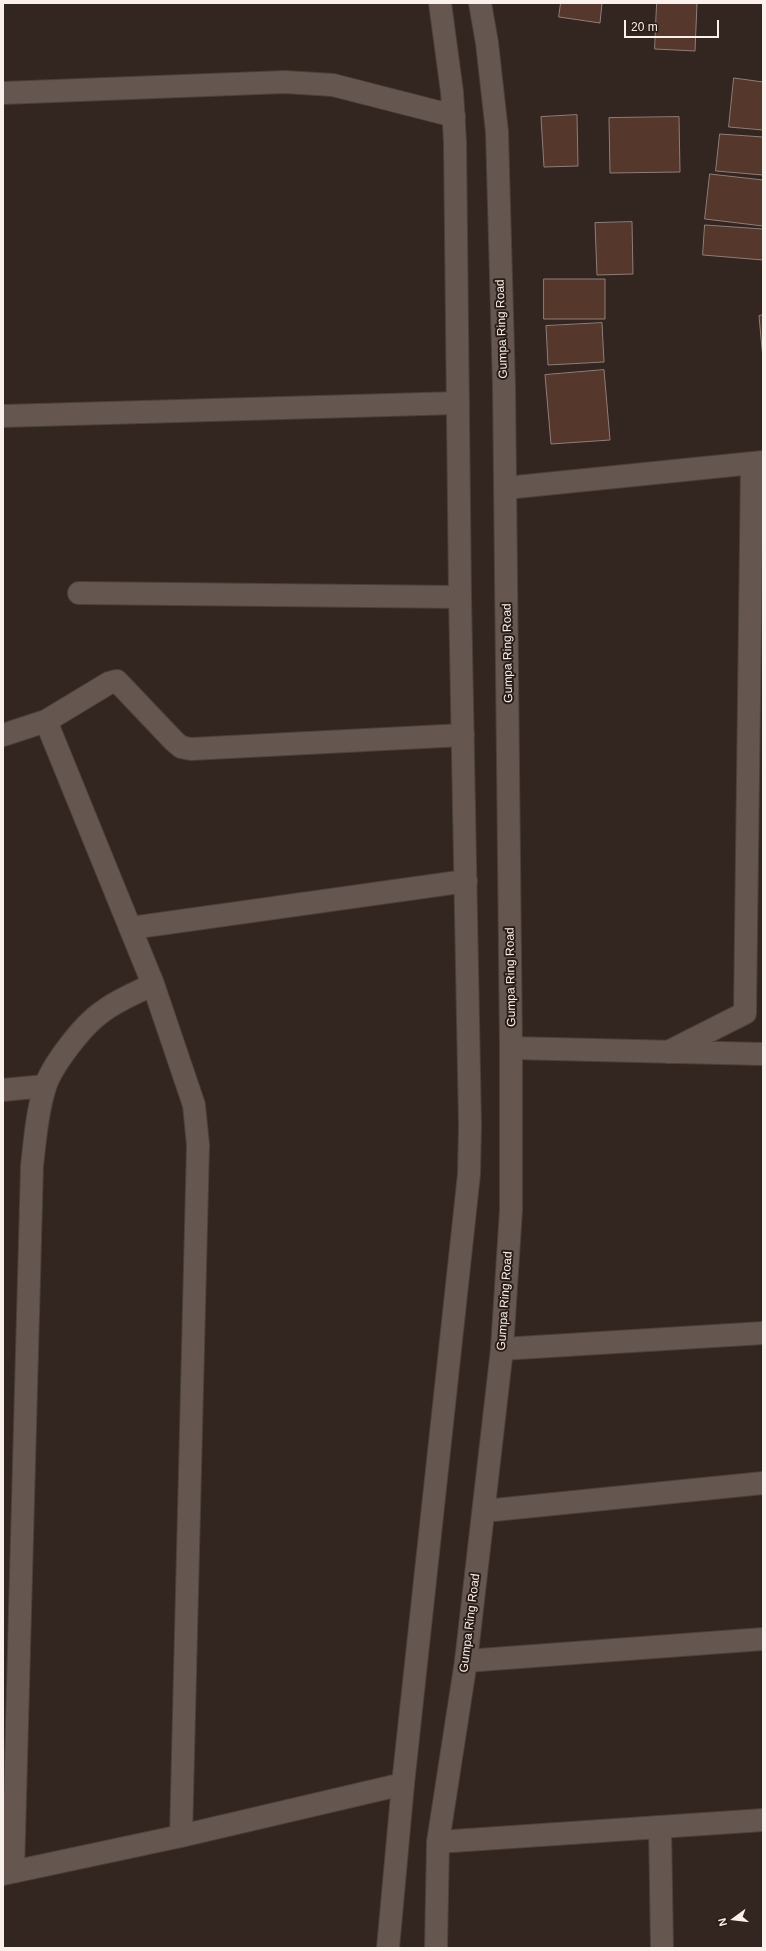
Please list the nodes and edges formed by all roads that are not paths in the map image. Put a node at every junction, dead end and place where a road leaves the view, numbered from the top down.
1 (440, 3) edge
2 (480, 3) edge
3 (3, 93) edge
4 (454, 116) junction
5 (458, 403) junction
6 (3, 416) edge
7 (757, 462) edge
8 (506, 488) junction
9 (79, 593) dead end
10 (460, 597) junction
11 (46, 720) junction
12 (3, 735) edge
13 (463, 735) junction
14 (466, 881) junction
15 (131, 928) junction
16 (153, 984) junction
17 (511, 1048) junction
18 (668, 1052) junction
19 (763, 1054) edge
20 (45, 1086) junction
21 (3, 1090) edge
22 (763, 1333) edge
23 (502, 1349) junction
24 (763, 1483) edge
25 (484, 1511) junction
26 (763, 1639) edge
27 (466, 1662) junction
28 (403, 1784) junction
29 (763, 1820) edge
30 (660, 1827) junction
31 (181, 1836) junction
32 (438, 1842) junction
33 (8, 1873) edge
34 (388, 1948) edge
35 (436, 1948) edge
36 (662, 1948) edge

1 - 4 street
2 - 8 street, Gumpa Ring Road
3 - 4 street
4 - 5 street
5 - 6 street
5 - 10 street
7 - 8 street
7 - 18 street
8 - 17 street, Gumpa Ring Road
9 - 10 street
10 - 13 street
11 - 12 street
11 - 13 street
11 - 15 street
13 - 14 street
14 - 15 street
14 - 28 street
15 - 16 street
16 - 20 street
16 - 31 street
17 - 18 street
17 - 23 street, Gumpa Ring Road
18 - 19 street
20 - 21 street
20 - 33 street
22 - 23 street
23 - 25 street, Gumpa Ring Road
24 - 25 street
25 - 27 street, Gumpa Ring Road
26 - 27 street
27 - 32 street, Gumpa Ring Road
28 - 31 street
28 - 34 street
29 - 30 street
30 - 32 street
30 - 36 street
31 - 33 street
32 - 35 street, Gumpa Ring Road

